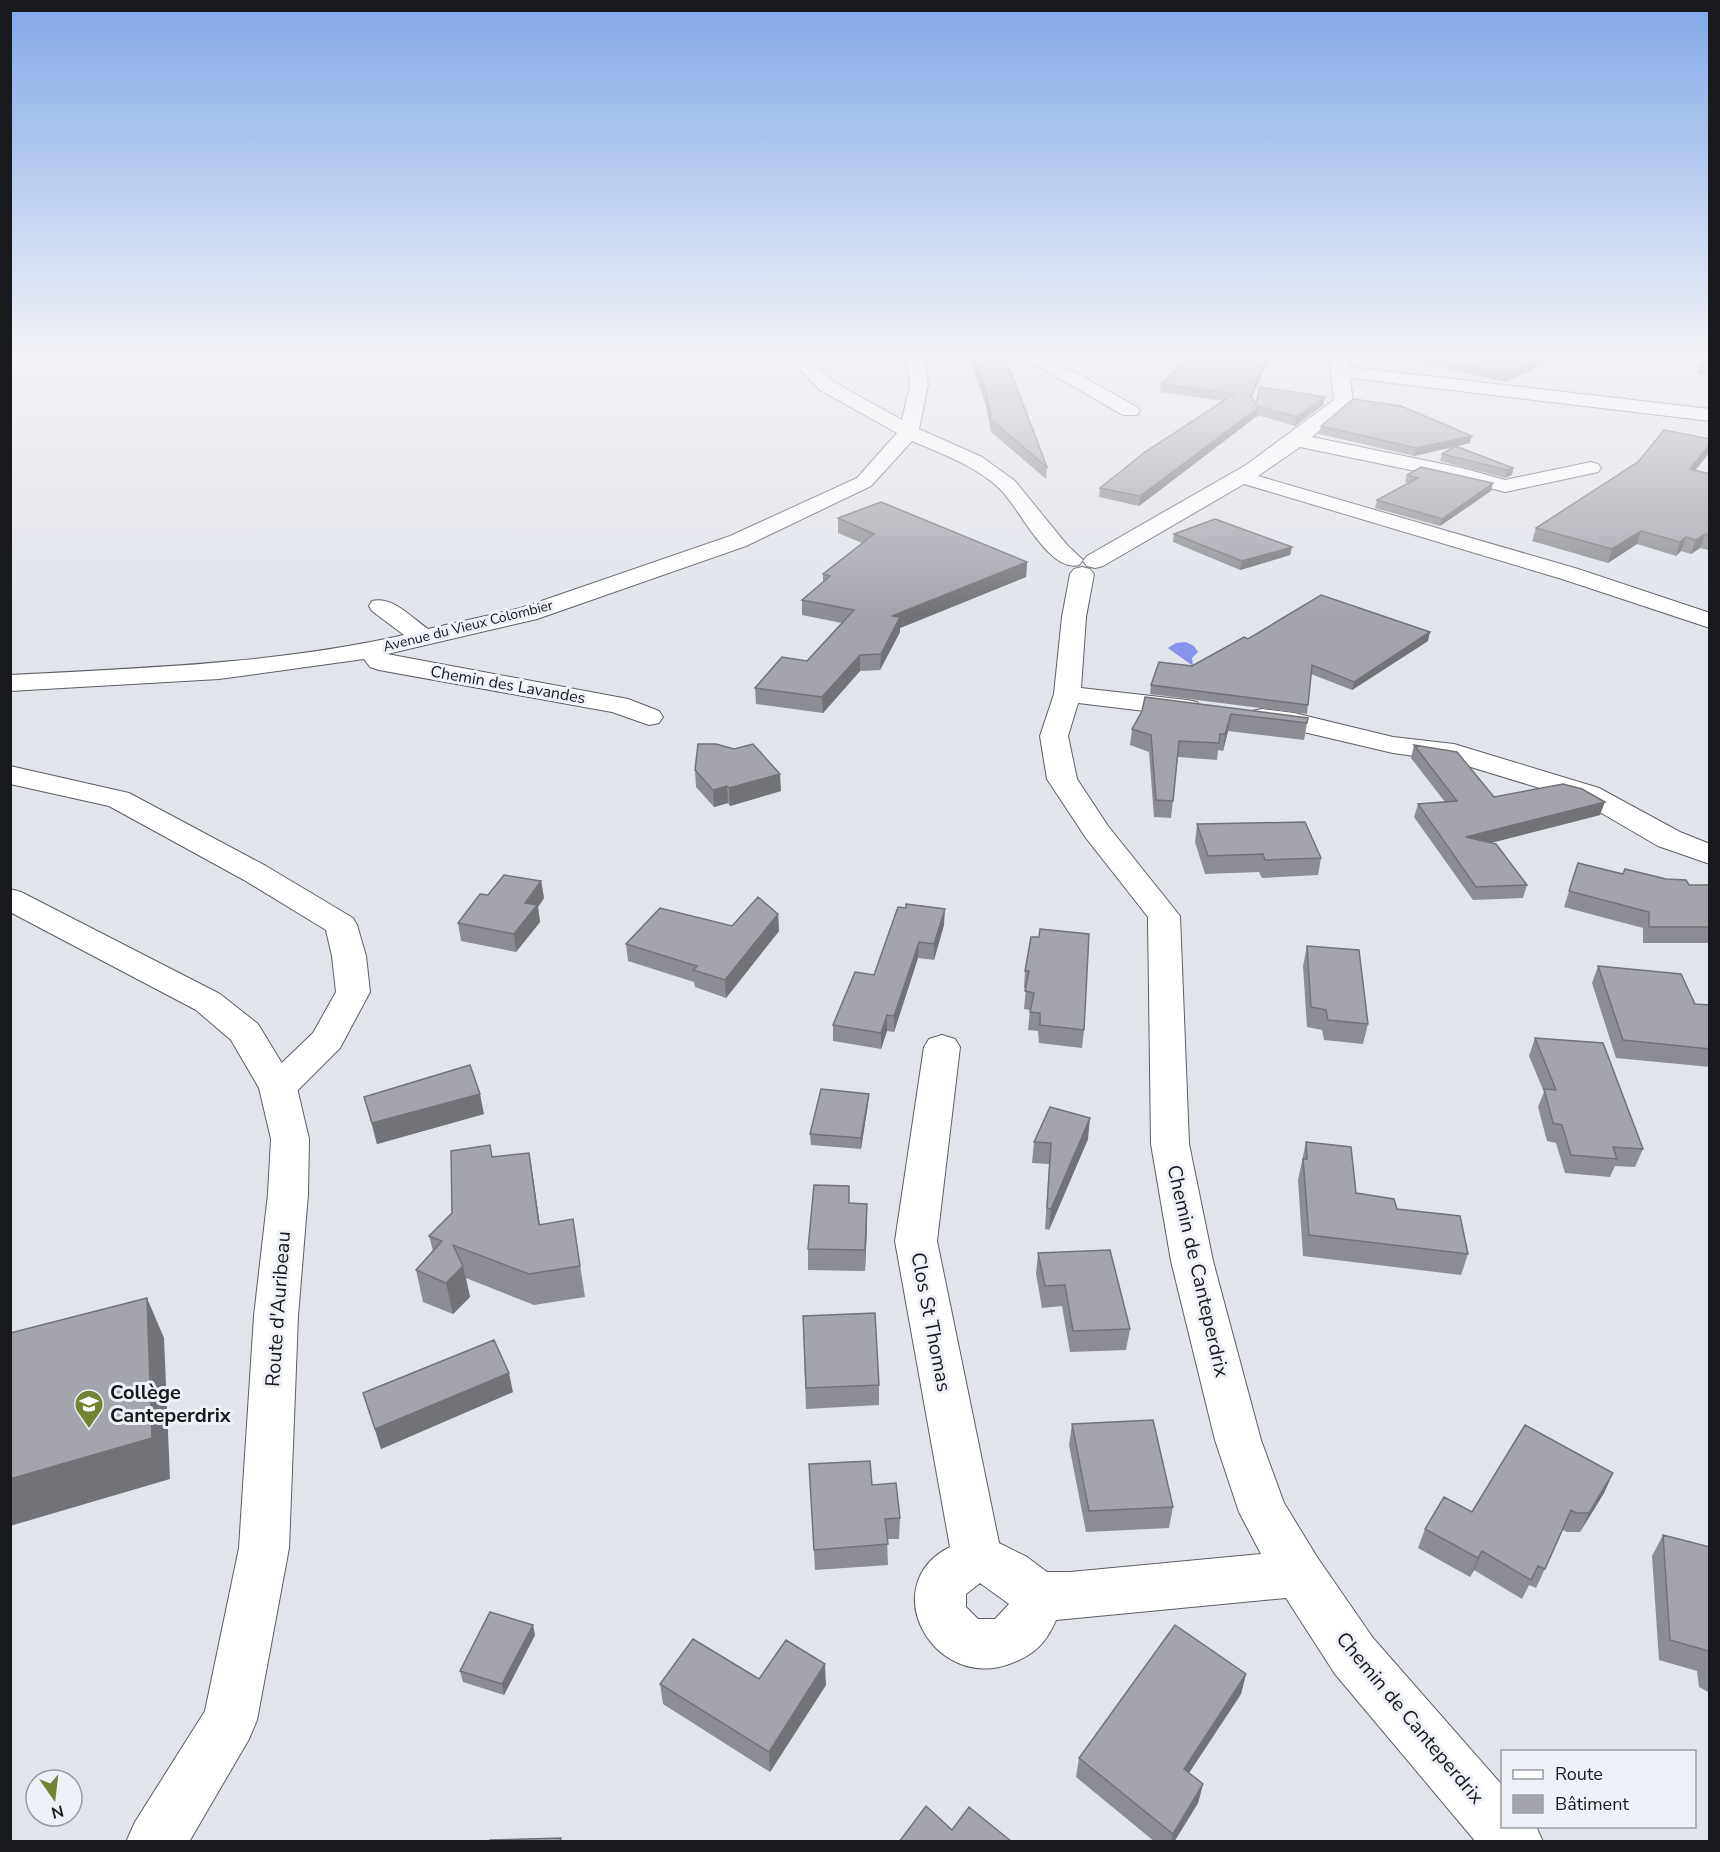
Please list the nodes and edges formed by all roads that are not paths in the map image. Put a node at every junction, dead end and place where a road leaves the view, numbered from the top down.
1 (901, 440) edge
2 (929, 440) edge
3 (1297, 440) edge
4 (1299, 440) edge
5 (1591, 468) dead end
6 (1241, 477) junction
7 (1082, 565) junction
8 (381, 606) dead end
9 (1710, 621) edge
10 (424, 638) junction
11 (371, 650) junction
12 (10, 683) edge
13 (1067, 694) junction
14 (649, 717) dead end
15 (10, 776) edge
16 (1710, 855) edge
17 (10, 899) edge
18 (942, 1047) dead end
19 (278, 1088) junction
20 (978, 1559) junction
21 (1299, 1573) junction
22 (1036, 1596) junction
23 (1501, 1827) edge
24 (1502, 1828) edge
25 (155, 1842) edge
26 (1514, 1842) edge

1 - 10 street, Avenue du Vieux Colombier
2 - 7 street
3 - 6 street
4 - 5 street
6 - 7 street
6 - 9 street
7 - 13 street, Chemin de Canteperdrix
8 - 10 street
10 - 11 street, Avenue du Vieux Colombier
11 - 12 street, Avenue du Vieux Colombier
11 - 14 street, Chemin des Lavandes
13 - 16 street
13 - 21 street, Chemin de Canteperdrix
15 - 19 street
17 - 19 street, Route d'Auribeau
18 - 20 street, Clos St Thomas
19 - 25 street, Route d'Auribeau
20 - 22 street
20 - 22 street
21 - 22 street
21 - 23 street, Chemin de Canteperdrix
24 - 26 street, Chemin de Canteperdrix

